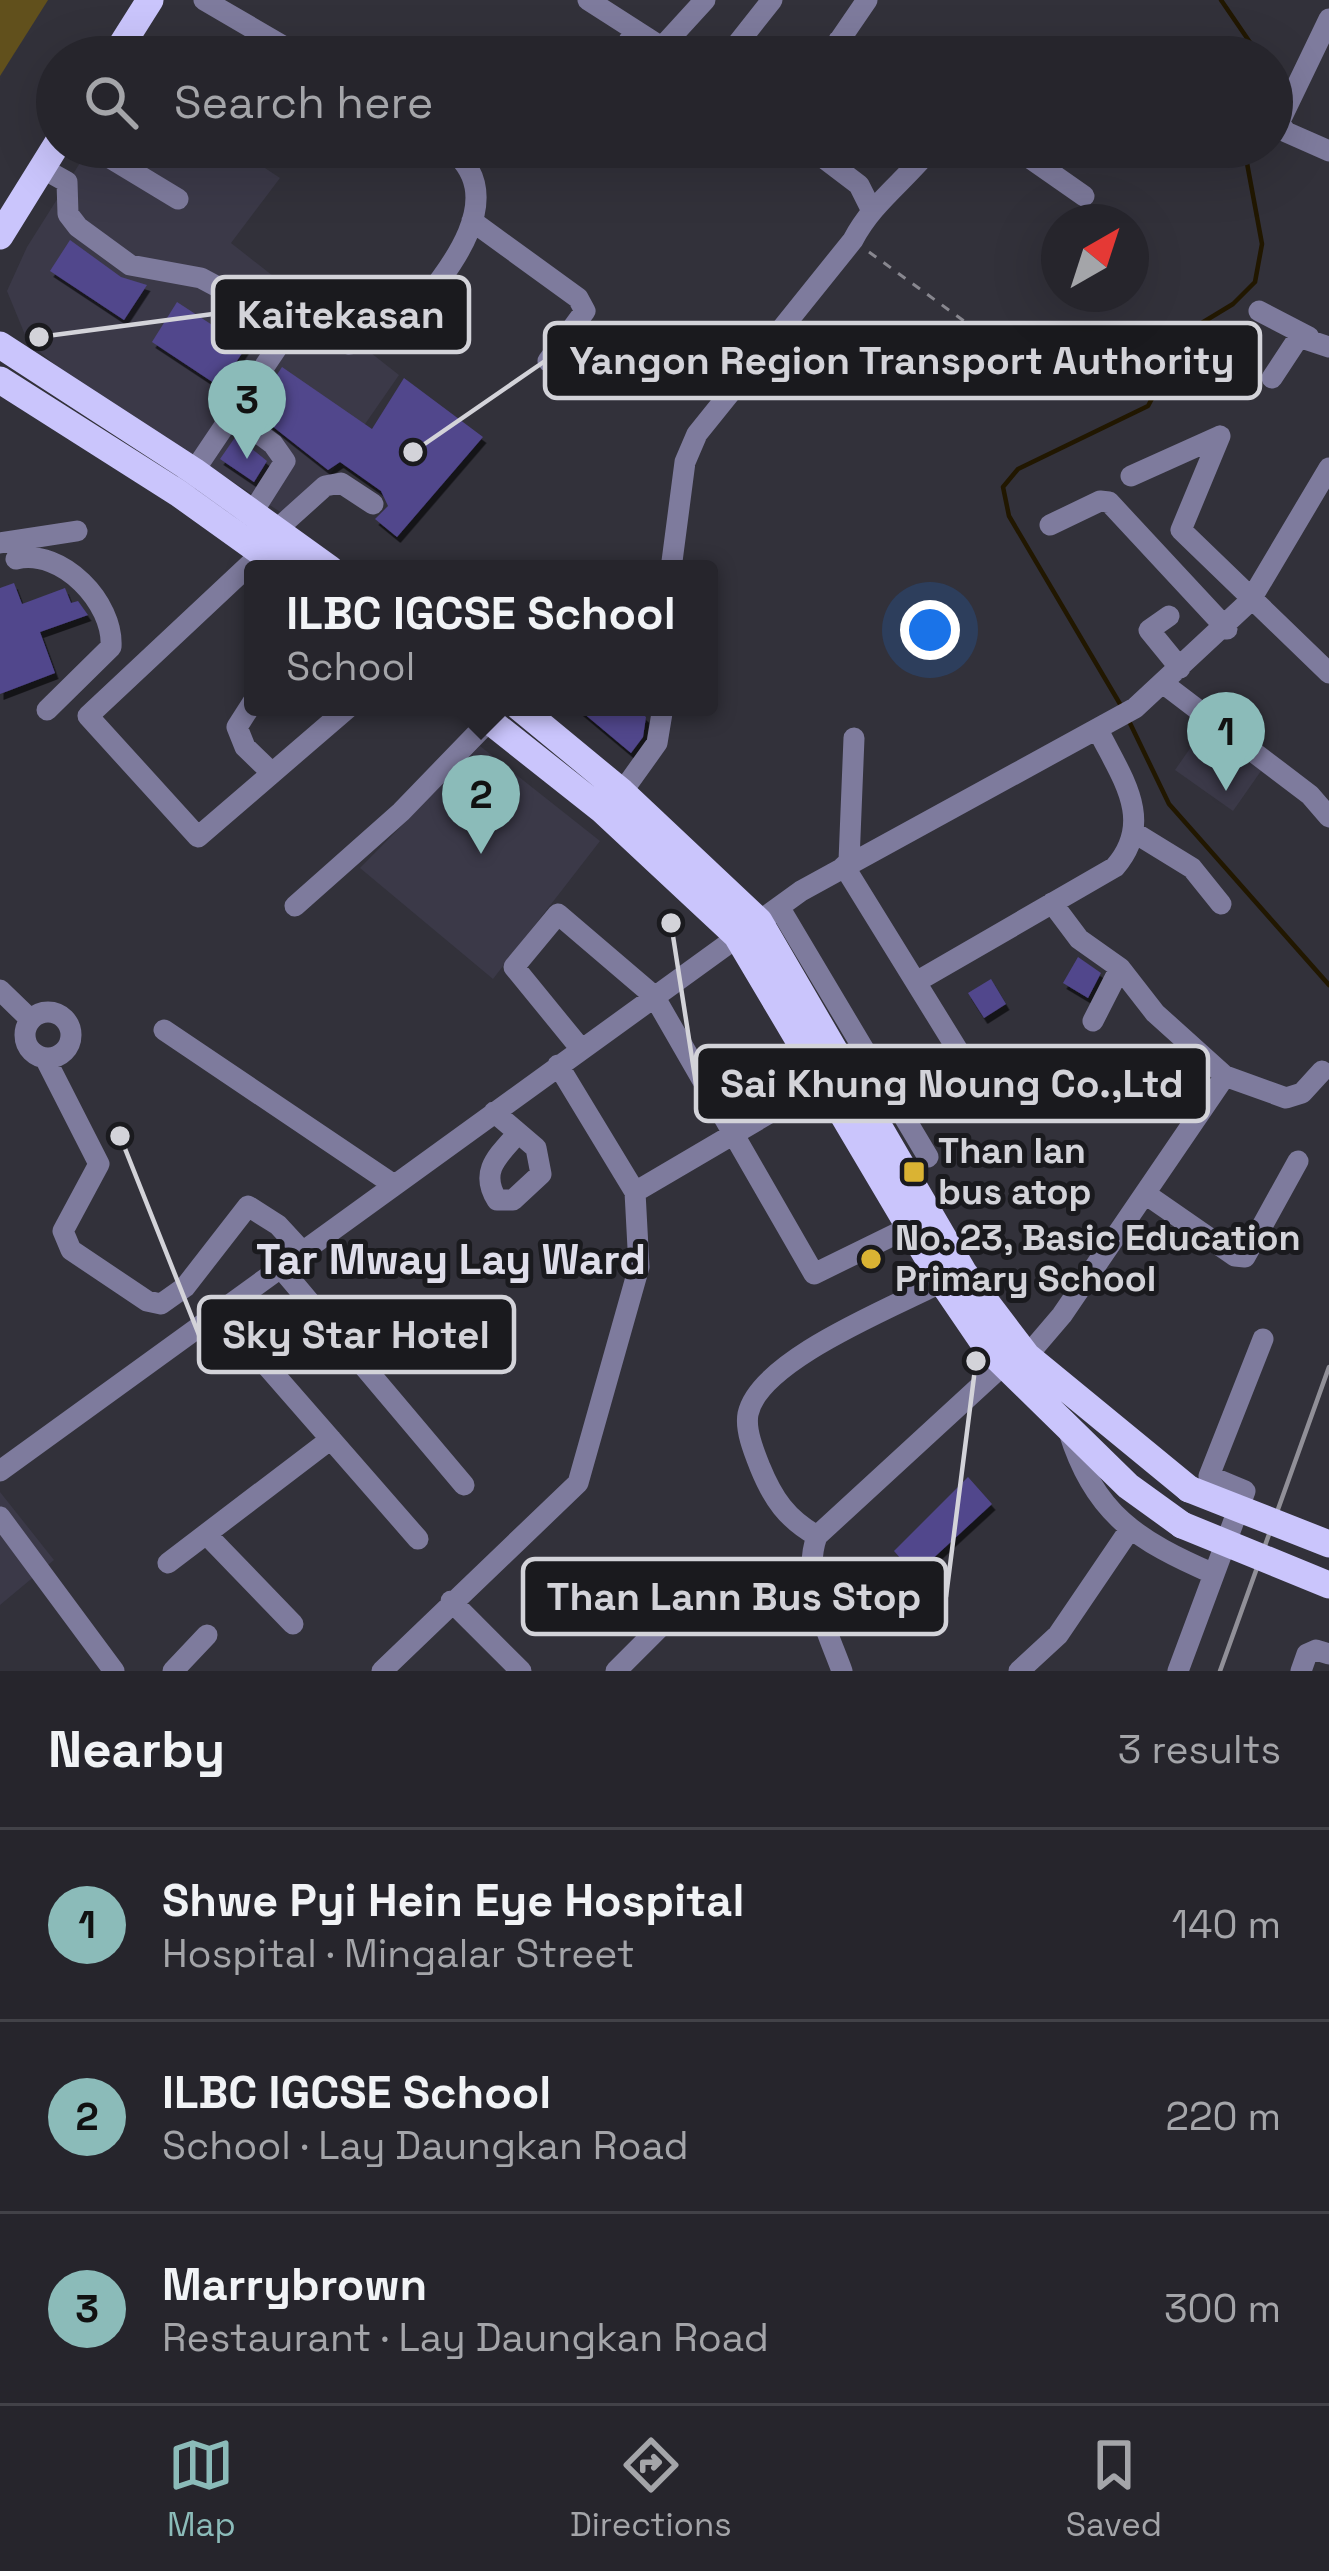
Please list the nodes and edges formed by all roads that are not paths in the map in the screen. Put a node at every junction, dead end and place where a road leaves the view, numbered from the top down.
1 (150, 0) edge
2 (204, 0) edge
3 (587, 0) edge
4 (705, 0) edge
5 (772, 0) edge
6 (867, 0) edge
7 (1329, 19) edge
8 (635, 31) junction
9 (133, 36) edge
10 (266, 36) edge
11 (632, 36) edge
12 (643, 36) edge
13 (680, 36) edge
14 (744, 36) edge
15 (842, 36) edge
16 (1293, 95) edge
17 (1293, 134) edge
18 (1329, 151) edge
19 (42, 168) edge
20 (58, 168) edge
21 (126, 168) edge
22 (467, 168) edge
23 (836, 168) edge
24 (915, 168) edge
25 (1044, 168) edge
26 (1084, 196) dead end
27 (178, 200) dead end
28 (871, 207) junction
29 (472, 221) junction
30 (0, 236) edge
31 (231, 294) dead end
32 (1259, 311) dead end
33 (0, 322) edge
34 (1319, 342) edge
35 (0, 345) edge
36 (548, 361) dead end
37 (1272, 378) dead end
38 (0, 380) edge
39 (0, 392) edge
40 (60, 404) junction
41 (232, 414) junction
42 (1329, 468) edge
43 (1131, 476) dead end
44 (186, 482) junction
45 (373, 504) dead end
46 (1051, 526) dead end
47 (77, 531) dead end
48 (252, 533) edge
49 (4, 554) edge
50 (310, 560) edge
51 (672, 560) edge
52 (1250, 601) junction
53 (1169, 616) dead end
54 (1227, 628) junction
55 (1329, 673) edge
56 (1172, 676) junction
57 (47, 710) dead end
58 (244, 716) edge
59 (338, 716) edge
60 (495, 716) edge
61 (501, 716) edge
62 (503, 716) edge
63 (662, 716) edge
64 (1107, 728) junction
65 (854, 738) dead end
66 (272, 773) junction
67 (622, 792) junction
68 (1329, 817) edge
69 (1135, 833) junction
70 (847, 863) junction
71 (1052, 903) junction
72 (1221, 904) dead end
73 (295, 906) dead end
74 (758, 921) junction
75 (1120, 968) junction
76 (916, 982) junction
77 (0, 990) edge
78 (653, 996) junction
79 (30, 1019) junction
80 (1093, 1021) dead end
81 (164, 1030) dead end
82 (580, 1049) junction
83 (45, 1058) junction
84 (558, 1065) junction
85 (1322, 1071) dead end
86 (1225, 1076) junction
87 (837, 1087) junction
88 (980, 1103) dead end
89 (494, 1112) junction
90 (518, 1132) dead end
91 (735, 1138) junction
92 (1298, 1160) dead end
93 (910, 1177) junction
94 (394, 1186) junction
95 (635, 1192) junction
96 (1147, 1195) junction
97 (910, 1227) junction
98 (302, 1251) junction
99 (280, 1268) junction
100 (942, 1282) junction
101 (218, 1310) junction
102 (1263, 1339) dead end
103 (1014, 1361) junction
104 (1069, 1432) junction
105 (332, 1439) junction
106 (0, 1471) edge
107 (464, 1485) dead end
108 (0, 1517) edge
109 (1130, 1529) junction
110 (817, 1536) junction
111 (209, 1537) junction
112 (418, 1539) dead end
113 (1329, 1544) edge
114 (168, 1563) dead end
115 (1214, 1574) junction
116 (1329, 1586) edge
117 (451, 1601) junction
118 (668, 1619) dead end
119 (293, 1624) dead end
120 (207, 1635) dead end
121 (1329, 1654) edge
122 (114, 1671) edge
123 (173, 1671) edge
124 (382, 1671) edge
125 (521, 1671) edge
126 (616, 1671) edge
127 (842, 1671) edge
128 (1019, 1671) edge
129 (1178, 1671) edge
130 (1301, 1671) edge

1 - 9 main road
2 - 10 street
3 - 8 street
4 - 13 street
5 - 14 street
6 - 15 street
7 - 16 street
8 - 11 street
8 - 12 street
17 - 18 street
19 - 30 main road
20 - 31 street
21 - 27 street
22 - 29 street
23 - 28 street
24 - 28 street
25 - 26 street
28 - 51 street
29 - 36 street
29 - 41 street
32 - 34 street
33 - 40 main road
34 - 37 street
35 - 40 main road
38 - 40 main road
39 - 40 main road
40 - 44 main road
41 - 44 street
41 - 48 street
42 - 52 street
43 - 52 street
44 - 48 main road
45 - 48 street
46 - 54 street
47 - 49 street
48 - 50 main road
48 - 66 street
49 - 57 street
52 - 54 street
52 - 55 street
53 - 56 street
54 - 56 street
56 - 64 street
56 - 68 street
58 - 66 street
59 - 66 street
60 - 73 street
61 - 74 main road
62 - 67 main road
63 - 67 street
64 - 69 street
64 - 70 street
65 - 70 street
67 - 74 main road
69 - 71 street
69 - 72 street
70 - 74 street
70 - 76 street
71 - 75 street
71 - 76 street
74 - 78 street
74 - 87 main road
74 - 93 street
75 - 80 street
75 - 86 street
76 - 88 street
77 - 79 street
78 - 82 street
78 - 82 street
78 - 91 street
79 - 83 street
79 - 83 street
81 - 94 street
82 - 84 street
83 - 98 street
84 - 89 street
84 - 95 street
85 - 86 street
86 - 96 street
87 - 91 street
87 - 93 main road
89 - 90 street
89 - 94 street
91 - 95 street
91 - 97 street
92 - 96 street
93 - 97 main road
93 - 103 main road
94 - 98 street
95 - 117 street
96 - 103 street
97 - 100 main road
98 - 99 street
99 - 101 street
99 - 107 street
100 - 103 main road
100 - 110 street
101 - 105 street
101 - 106 street
102 - 115 street
103 - 104 main road
103 - 110 street
103 - 113 main road, bridge
104 - 109 street
104 - 116 main road, bridge
105 - 111 street
105 - 112 street
108 - 122 street
109 - 115 street
109 - 128 street
110 - 127 street
111 - 114 street
111 - 119 street
115 - 129 street
117 - 124 street
117 - 125 street
118 - 126 street
120 - 123 street
121 - 130 street

